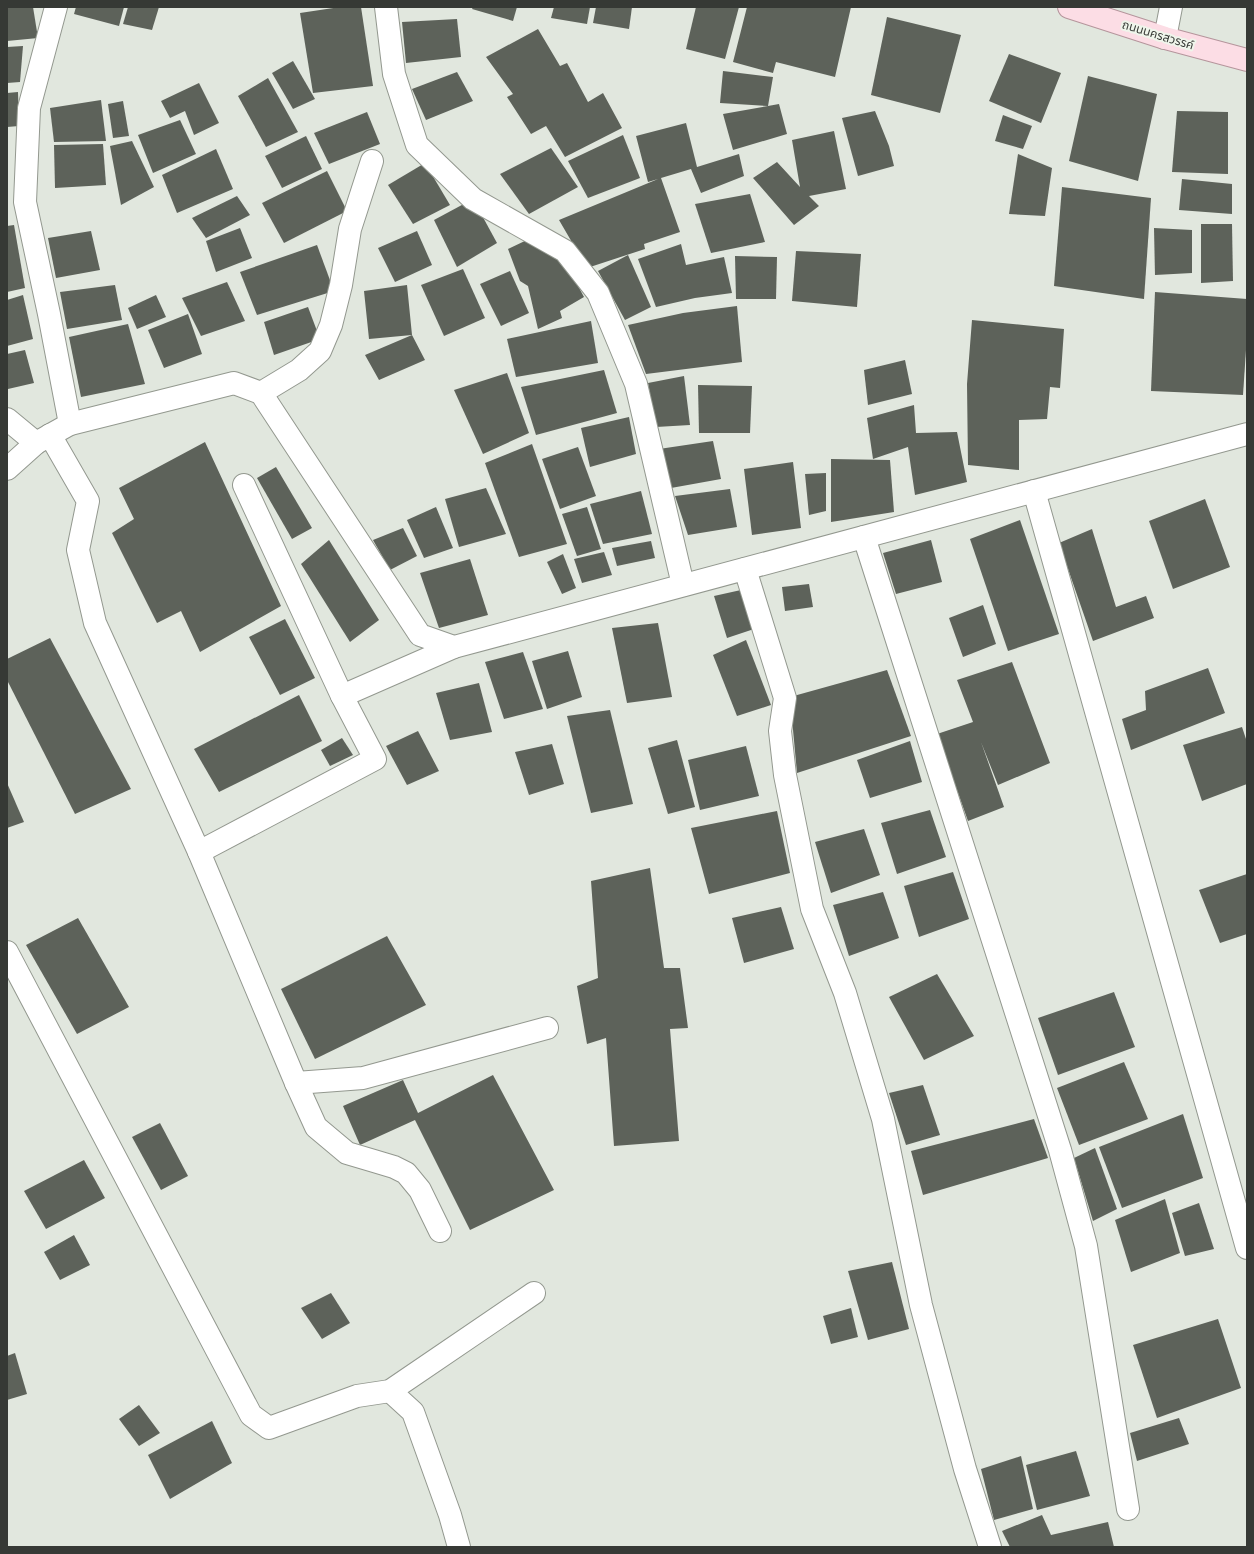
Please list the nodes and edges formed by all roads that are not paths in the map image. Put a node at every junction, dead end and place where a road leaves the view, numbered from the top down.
1 (56, 7) edge
2 (386, 7) edge
3 (1171, 7) edge
4 (1073, 8) edge
5 (1165, 38) junction
6 (1247, 60) edge
7 (372, 161) dead end
8 (16, 204) edge
9 (261, 393) junction
10 (7, 420) edge
11 (70, 424) junction
12 (1247, 434) edge
13 (43, 439) junction
14 (7, 469) edge
15 (244, 486) dead end
16 (1034, 491) junction
17 (864, 537) junction
18 (745, 569) junction
19 (683, 585) junction
20 (454, 647) junction
21 (342, 696) junction
22 (199, 852) junction
23 (7, 952) edge
24 (547, 1028) dead end
25 (296, 1083) junction
26 (440, 1231) dead end
27 (1247, 1248) edge
28 (534, 1293) dead end
29 (390, 1391) junction
30 (1128, 1509) dead end
31 (459, 1547) edge
32 (990, 1547) edge

1 - 8 street
2 - 19 street
3 - 5 street
4 - 5 main road, ถนนนครสวรรค์
5 - 6 main road, ถนนนครสวรรค์
7 - 9 street
8 - 11 street
9 - 11 street
9 - 20 street
10 - 13 street
11 - 13 street
12 - 16 street
13 - 14 street
13 - 22 street
15 - 21 street
16 - 17 street
16 - 27 street
17 - 18 street
17 - 30 street
18 - 19 street
18 - 32 street
19 - 20 street
20 - 21 street
21 - 22 street
22 - 25 street
23 - 29 street
24 - 25 street
25 - 26 street
28 - 29 street
29 - 31 street

